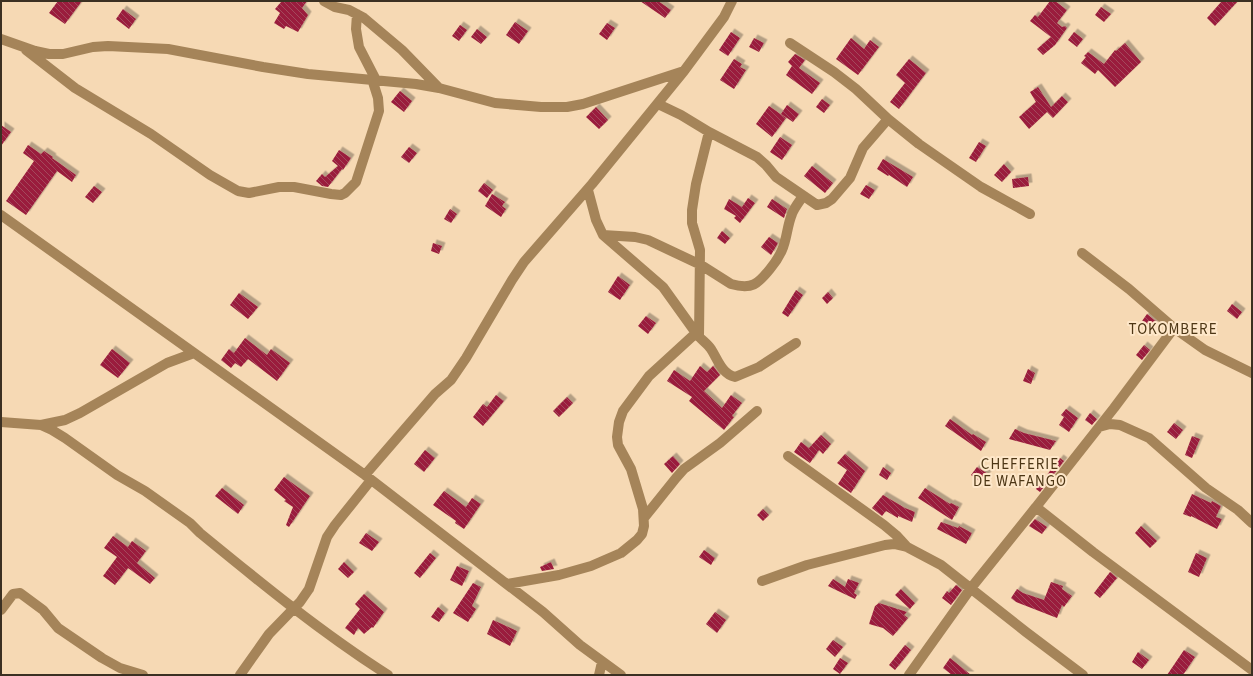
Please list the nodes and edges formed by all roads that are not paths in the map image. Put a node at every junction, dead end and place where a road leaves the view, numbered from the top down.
1 (324, 1) edge
2 (730, 2) edge
3 (357, 14) junction
4 (1, 39) edge
5 (790, 43) dead end
6 (21, 46) junction
7 (684, 71) junction
8 (374, 80) junction
9 (439, 88) junction
10 (658, 104) junction
11 (888, 119) junction
12 (709, 132) junction
13 (588, 190) junction
14 (803, 196) junction
15 (1030, 214) dead end
16 (1, 215) edge
17 (603, 235) junction
18 (1082, 253) dead end
19 (701, 265) junction
20 (1174, 328) junction
21 (698, 335) junction
22 (796, 343) dead end
23 (194, 353) junction
24 (1252, 373) edge
25 (756, 411) dead end
26 (1, 422) edge
27 (40, 425) junction
28 (1099, 427) junction
29 (788, 456) dead end
30 (368, 477) junction
31 (1036, 507) junction
32 (644, 518) junction
33 (1252, 523) edge
34 (907, 547) junction
35 (762, 581) dead end
36 (507, 584) junction
37 (971, 588) junction
38 (294, 608) junction
39 (1, 610) edge
40 (602, 662) junction
41 (1252, 670) edge
42 (1252, 674) edge
43 (143, 675) edge
44 (240, 675) edge
45 (388, 675) edge
46 (599, 675) edge
47 (621, 675) edge
48 (909, 675) edge
49 (1083, 675) edge
50 (1248, 675) edge

1 - 3 street
2 - 7 street
3 - 8 street
3 - 9 street
4 - 6 street
5 - 11 street
6 - 8 street
6 - 8 street
7 - 9 street
7 - 10 street
8 - 9 street
10 - 12 street
10 - 13 street
11 - 14 street
11 - 15 street
12 - 14 street
12 - 19 street
13 - 17 street
13 - 30 street
14 - 19 street
16 - 23 street
17 - 19 street
17 - 21 street
18 - 20 street
19 - 21 street
20 - 24 street
20 - 28 street
21 - 22 street
21 - 32 street
23 - 27 street
23 - 30 street
25 - 32 street
26 - 27 street
27 - 38 street
28 - 31 street
28 - 33 street
29 - 34 street
30 - 36 street
30 - 38 street
31 - 37 street
31 - 41 street
32 - 36 street
34 - 35 street
34 - 37 street
36 - 40 street
37 - 48 street
37 - 49 street
38 - 44 street
38 - 45 street
39 - 43 street
40 - 46 street
40 - 47 street
42 - 50 street

